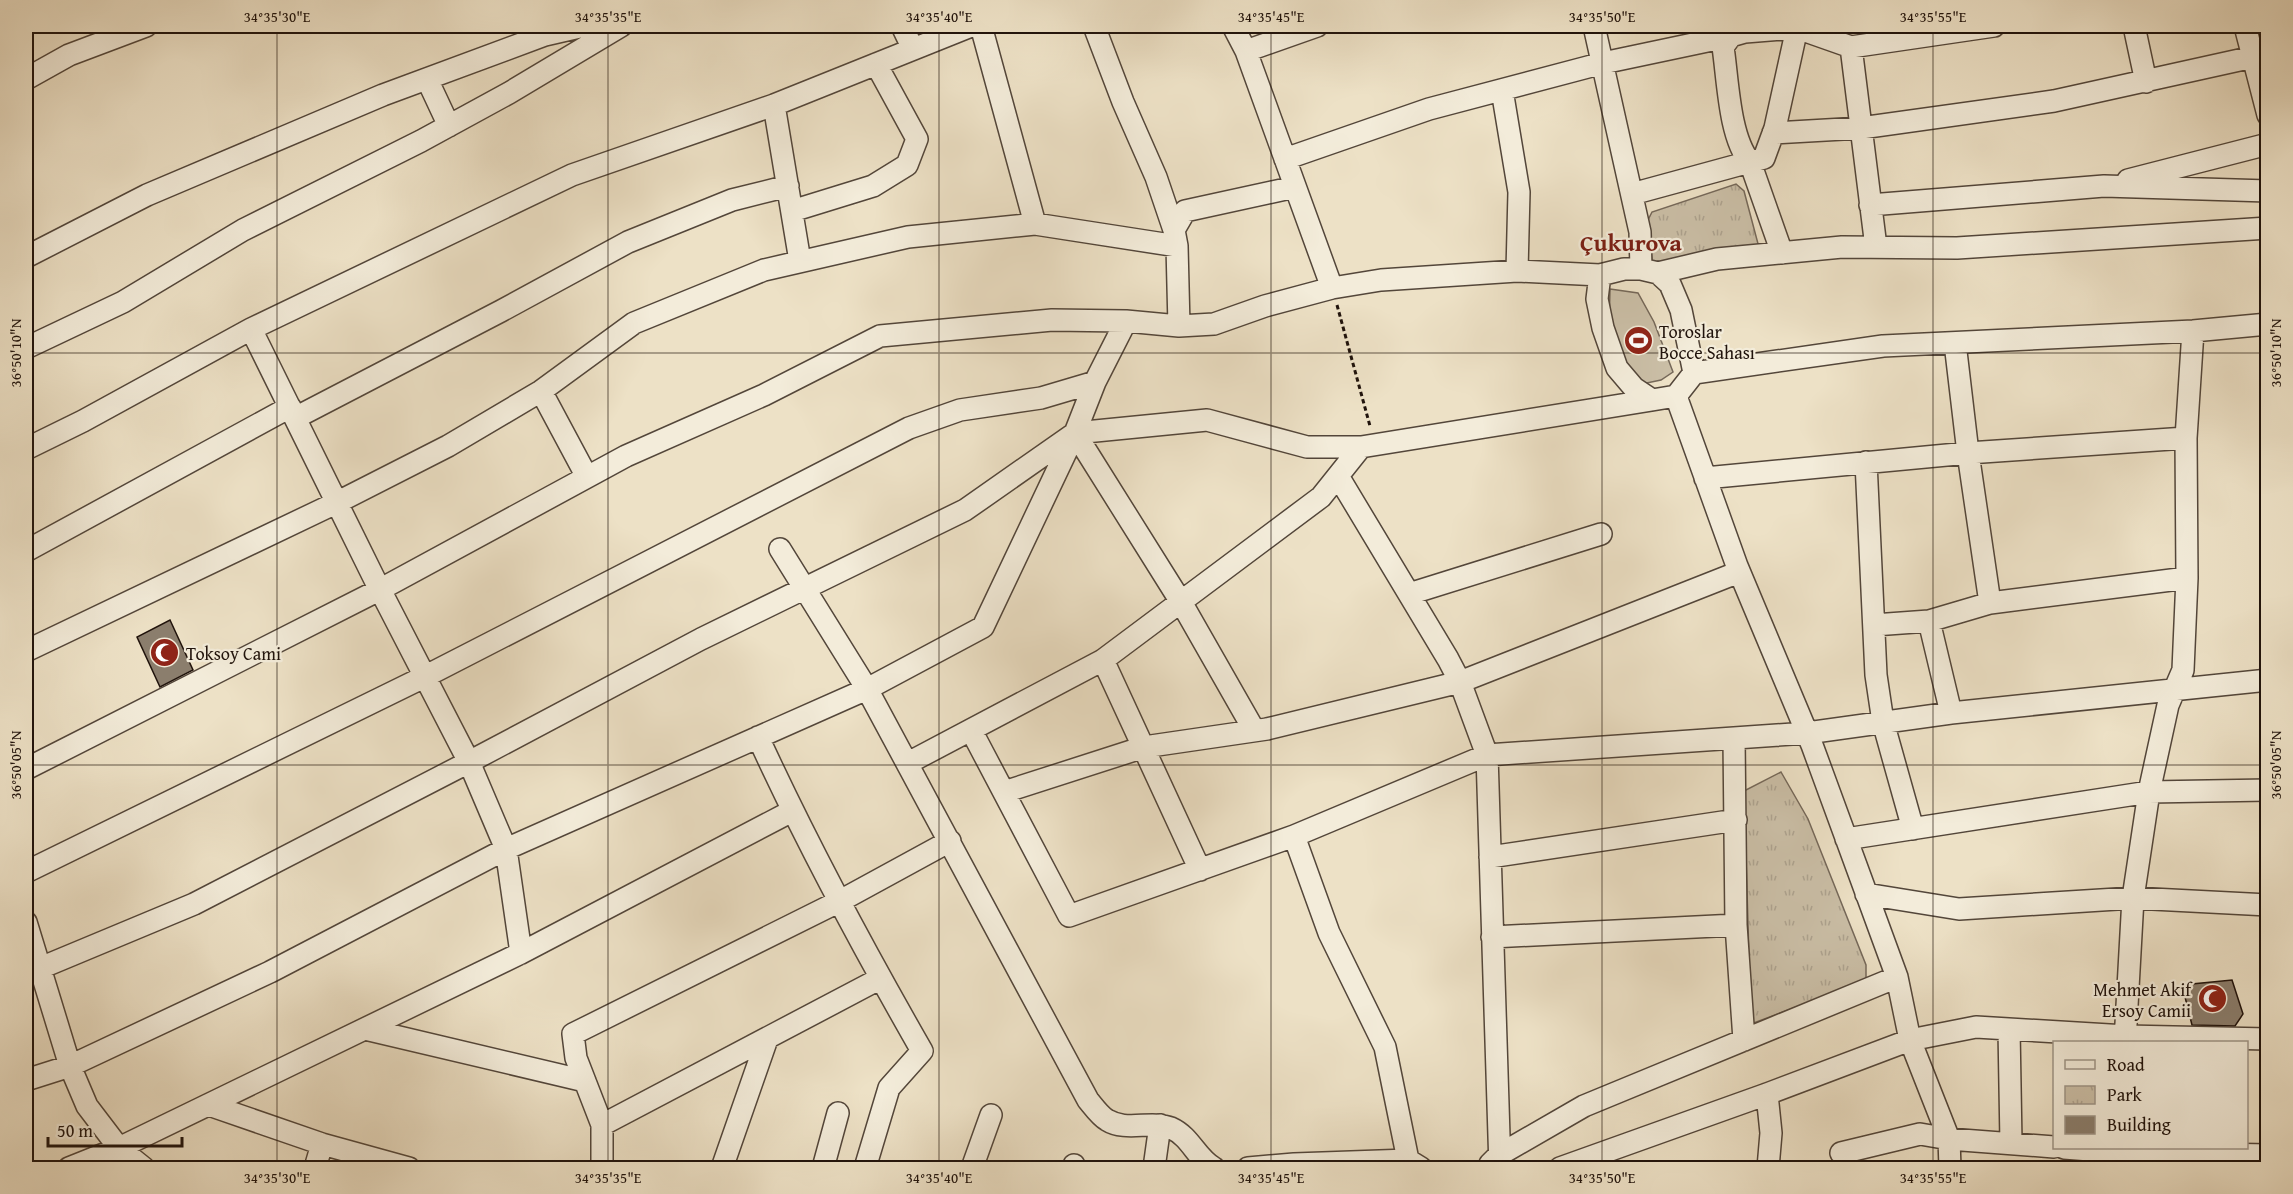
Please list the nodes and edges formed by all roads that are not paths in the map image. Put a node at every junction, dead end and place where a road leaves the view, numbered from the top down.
1 (146, 26) edge
2 (584, 26) edge
3 (621, 26) edge
4 (902, 26) edge
5 (971, 26) edge
6 (981, 26) edge
7 (1094, 26) edge
8 (1233, 26) edge
9 (1317, 26) edge
10 (1594, 26) edge
11 (1994, 26) edge
12 (2134, 26) edge
13 (2245, 26) edge
14 (1799, 27) edge
15 (1731, 36) junction
16 (1851, 47) junction
17 (913, 49) junction
18 (1246, 51) junction
19 (2253, 57) junction
20 (1603, 63) junction
21 (876, 64) junction
22 (427, 79) junction
23 (26, 80) edge
24 (2146, 82) junction
25 (1502, 90) junction
26 (774, 105) junction
27 (2268, 115) edge
28 (449, 126) junction
29 (1861, 128) junction
30 (1773, 134) junction
31 (2268, 144) edge
32 (1285, 159) junction
33 (1750, 162) junction
34 (788, 186) junction
35 (2104, 186) junction
36 (1296, 187) junction
37 (2268, 191) edge
38 (1632, 194) junction
39 (1870, 205) junction
40 (792, 211) junction
41 (1035, 224) junction
42 (2268, 228) edge
43 (1175, 238) junction
44 (1876, 247) junction
45 (1782, 253) junction
46 (26, 256) edge
47 (800, 261) junction
48 (1518, 271) junction
49 (1649, 271) junction
50 (1599, 275) junction
51 (1332, 288) junction
52 (1126, 321) junction
53 (2268, 324) edge
54 (1179, 326) junction
55 (250, 329) junction
56 (2193, 331) junction
57 (1955, 343) junction
58 (26, 348) edge
59 (1694, 373) junction
60 (1095, 382) junction
61 (541, 391) junction
62 (1676, 396) junction
63 (1652, 400) junction
64 (292, 412) junction
65 (1075, 433) junction
66 (2186, 438) junction
67 (1368, 446) junction
68 (26, 449) edge
69 (1968, 453) junction
70 (1866, 462) junction
71 (1338, 476) junction
72 (587, 477) junction
73 (1705, 478) junction
74 (338, 502) junction
75 (1601, 534) dead end
76 (780, 549) dead end
77 (26, 551) edge
78 (1739, 572) junction
79 (2187, 578) junction
80 (804, 588) junction
81 (381, 589) junction
82 (1409, 594) junction
83 (1181, 602) junction
84 (1990, 603) junction
85 (1929, 621) junction
86 (1874, 625) junction
87 (26, 651) edge
88 (1103, 660) junction
89 (426, 676) junction
90 (2268, 680) edge
91 (1460, 682) junction
92 (2175, 688) junction
93 (867, 689) junction
94 (1951, 712) junction
95 (1883, 722) junction
96 (971, 730) junction
97 (1254, 730) junction
98 (1806, 733) junction
99 (758, 737) junction
100 (1734, 738) junction
101 (1144, 747) junction
102 (1487, 755) junction
103 (469, 762) junction
104 (908, 763) junction
105 (26, 769) edge
106 (2268, 790) edge
107 (1004, 792) junction
108 (2149, 792) junction
109 (792, 811) junction
110 (1736, 820) junction
111 (1913, 829) junction
112 (1294, 836) junction
113 (1846, 840) junction
114 (950, 841) junction
115 (506, 849) junction
116 (1490, 857) junction
117 (1200, 870) junction
118 (26, 872) edge
119 (1866, 894) junction
120 (2133, 898) junction
121 (840, 902) junction
122 (2268, 905) edge
123 (26, 922) edge
124 (1736, 925) junction
125 (1492, 937) junction
126 (521, 953) junction
127 (33, 972) edge
128 (1897, 977) junction
129 (880, 978) junction
130 (365, 1029) junction
131 (2009, 1029) junction
132 (767, 1039) junction
133 (2126, 1039) edge
134 (2268, 1039) edge
135 (1744, 1040) junction
136 (1911, 1040) junction
137 (70, 1066) junction
138 (26, 1080) edge
139 (585, 1081) junction
140 (1767, 1094) junction
141 (209, 1105) junction
142 (838, 1113) dead end
143 (991, 1115) dead end
144 (602, 1125) junction
145 (1160, 1125) junction
146 (1949, 1139) junction
147 (2011, 1143) junction
148 (322, 1144) junction
149 (2053, 1147) edge
150 (119, 1148) junction
151 (2070, 1149) edge
152 (1841, 1153) dead end
153 (2268, 1155) edge
154 (2115, 1156) edge
155 (1495, 1164) edge
156 (1415, 1165) edge
157 (1312, 1166) edge
158 (69, 1168) edge
159 (144, 1168) edge
160 (315, 1168) edge
161 (409, 1168) edge
162 (602, 1168) edge
163 (722, 1168) edge
164 (823, 1168) edge
165 (866, 1168) edge
166 (972, 1168) edge
167 (1154, 1168) edge
168 (1214, 1168) edge
169 (1248, 1168) edge
170 (1560, 1168) edge
171 (1768, 1168) edge
172 (1950, 1168) edge

1 - 23 street
2 - 22 street
3 - 28 street
4 - 17 street
5 - 17 street
6 - 41 street
7 - 43 street
8 - 18 street
9 - 18 street
10 - 20 street
11 - 16 street
12 - 24 street
13 - 19 street
14 - 15 street
14 - 16 street
14 - 30 street
15 - 20 street
15 - 33 street
16 - 29 street
17 - 21 street
18 - 32 street
19 - 24 street
19 - 27 street
20 - 25 street
20 - 38 street
21 - 26 street
21 - 40 street
22 - 28 street
22 - 46 street
24 - 29 street
25 - 32 street
25 - 48 street
26 - 34 street
26 - 55 street
28 - 58 street
29 - 30 street
29 - 39 street
30 - 33 street
31 - 35 street
32 - 36 street
33 - 38 street
33 - 45 street
34 - 40 street
34 - 64 street
35 - 37 street
35 - 39 street
36 - 43 street
36 - 51 street
38 - 49 street
39 - 44 street
40 - 47 street
41 - 43 street
41 - 47 street
42 - 44 street
43 - 54 street
44 - 45 street
45 - 49 street
47 - 61 street
48 - 50 street
48 - 51 street
49 - 50 street
49 - 59 street
50 - 63 street
51 - 54 street
52 - 54 street
52 - 60 street
52 - 72 street
53 - 56 street
55 - 64 street
55 - 68 street
56 - 57 street
56 - 66 street
57 - 59 street
57 - 69 street
59 - 62 street
60 - 65 street
60 - 89 street
61 - 72 street
61 - 74 street
62 - 63 street
62 - 73 street
63 - 67 street
64 - 74 street
64 - 77 street
65 - 67 street
65 - 80 street
65 - 83 street
65 - 93 street
66 - 69 street
66 - 79 street
67 - 71 street
69 - 70 street
69 - 84 street
70 - 73 street
70 - 86 street
71 - 82 street
71 - 83 street
72 - 81 street
73 - 78 street
74 - 81 street
74 - 87 street
75 - 82 street
76 - 80 street
78 - 91 street
78 - 98 street
79 - 84 street
79 - 92 street
80 - 93 street
80 - 103 street
81 - 89 street
81 - 105 street
82 - 91 street
83 - 88 street
83 - 97 street
84 - 85 street
85 - 86 street
85 - 94 street
86 - 95 street
88 - 96 street
88 - 101 street
89 - 103 street
89 - 118 street
90 - 92 street
91 - 97 street
91 - 102 street
92 - 94 street
92 - 108 street
93 - 99 street
93 - 104 street
94 - 95 street
95 - 98 street
95 - 111 street
96 - 104 street
96 - 107 street
97 - 101 street
98 - 100 street
98 - 113 street
99 - 109 street
99 - 115 street
100 - 102 street
100 - 110 street
101 - 107 street
101 - 117 street
102 - 112 street
102 - 116 street
103 - 115 street
103 - 127 street
104 - 114 street
106 - 108 street
107 - 117 street
108 - 111 street
108 - 120 street
109 - 121 street
109 - 126 street
110 - 116 street
110 - 124 street
111 - 113 street
112 - 117 street
112 - 156 street
113 - 119 street
114 - 121 street
114 - 145 street
115 - 126 street
115 - 137 street
116 - 125 street
119 - 120 street
119 - 128 street
120 - 122 street
120 - 133 street
121 - 129 street
121 - 139 street
123 - 127 street
124 - 125 street
124 - 135 street
125 - 155 street
126 - 130 street
127 - 137 street
128 - 135 street
128 - 136 street
129 - 132 street
129 - 165 street
130 - 139 street
130 - 141 street
131 - 133 street
131 - 136 street
131 - 147 street
132 - 144 street
132 - 163 street
133 - 134 street
135 - 155 street
136 - 140 street
136 - 146 street
137 - 138 street
137 - 150 street
139 - 144 street
140 - 170 street
140 - 171 street
141 - 148 street
141 - 150 street
142 - 164 street
143 - 166 street
144 - 162 street
145 - 167 street
145 - 168 street
146 - 147 street
146 - 152 street
146 - 172 street
147 - 149 street
148 - 160 street
148 - 161 street
150 - 158 street
150 - 159 street
151 - 154 street
153 - 154 street
156 - 157 street
157 - 169 street

